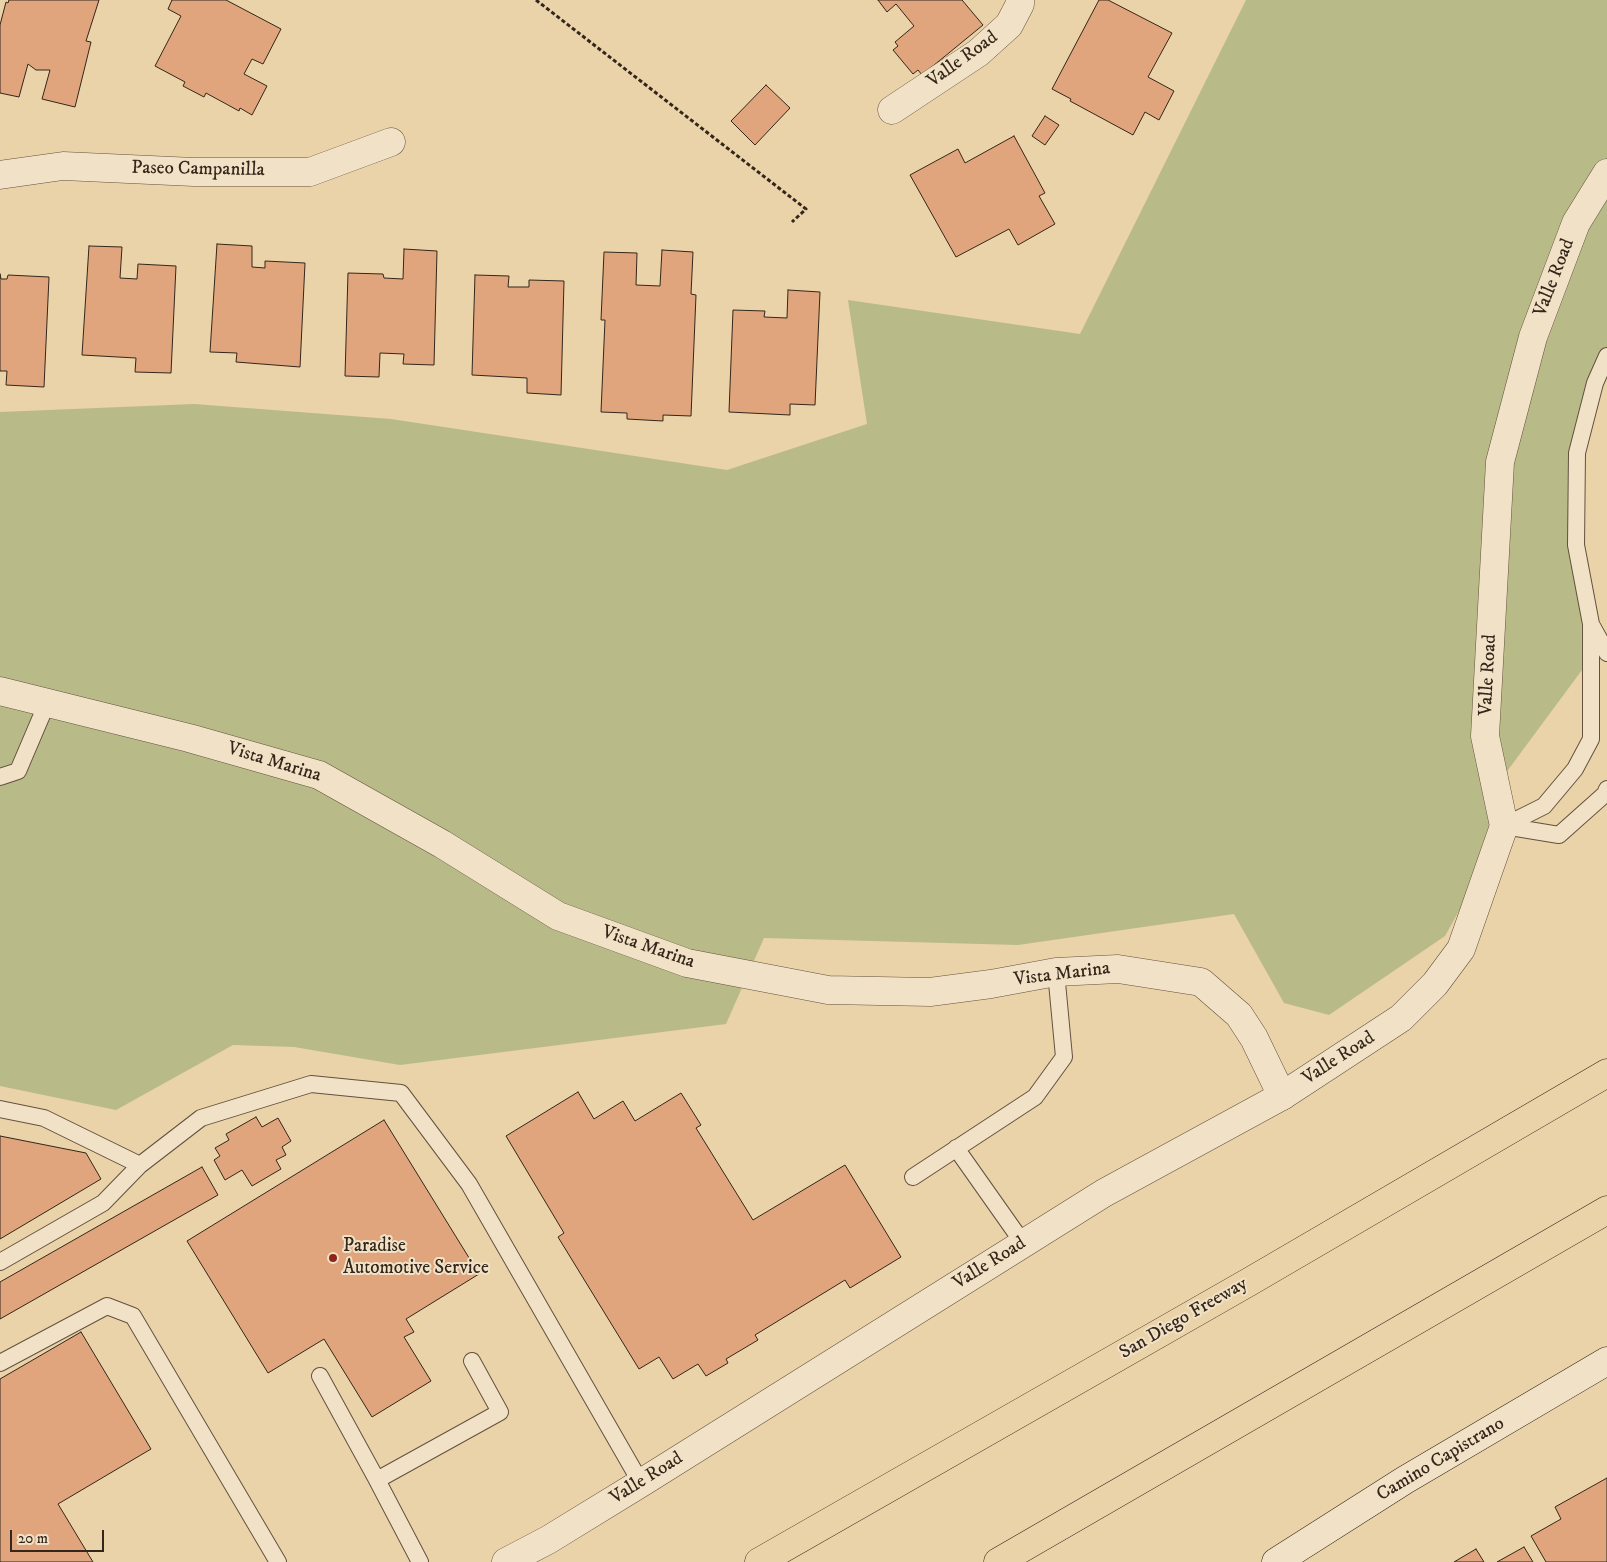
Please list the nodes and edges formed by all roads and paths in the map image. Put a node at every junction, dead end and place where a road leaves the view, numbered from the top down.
1 (536, 0) edge
2 (1020, 0) edge
3 (892, 110) dead end
4 (391, 142) dead end
5 (1607, 173) edge
6 (0, 175) edge
7 (792, 222) dead end
8 (1607, 356) edge
9 (1591, 624) junction
10 (1607, 653) edge
11 (0, 691) edge
12 (46, 703) junction
13 (0, 777) edge
14 (1607, 789) edge
15 (1504, 826) junction
16 (1056, 972) junction
17 (1607, 1074) edge
18 (1282, 1096) junction
19 (0, 1109) edge
20 (956, 1148) junction
21 (140, 1165) junction
22 (913, 1176) dead end
23 (1607, 1210) edge
24 (1023, 1244) junction
25 (0, 1262) edge
26 (1607, 1360) edge
27 (472, 1361) dead end
28 (0, 1363) edge
29 (320, 1376) dead end
30 (377, 1480) junction
31 (641, 1483) junction
32 (278, 1562) edge
33 (420, 1562) edge
34 (506, 1562) edge
35 (759, 1562) edge
36 (998, 1562) edge
37 (1277, 1562) edge

1 - 7 path
2 - 3 street, Valle Road
4 - 6 street, Paseo Campanilla
5 - 15 street, Valle Road
8 - 9 lane
9 - 10 lane
9 - 15 lane
11 - 12 street, Vista Marina
12 - 13 lane
12 - 16 street, Vista Marina
14 - 15 lane
15 - 18 street, Valle Road
16 - 18 street, Vista Marina
16 - 20 lane
17 - 35 highway, San Diego Freeway
18 - 24 street, Valle Road
19 - 21 lane
20 - 22 lane
20 - 24 lane
21 - 25 lane
21 - 31 lane
23 - 36 highway
24 - 31 street, Valle Road
26 - 37 street, Camino Capistrano
27 - 30 lane
28 - 32 lane
29 - 30 lane
30 - 33 lane
31 - 34 street, Valle Road

